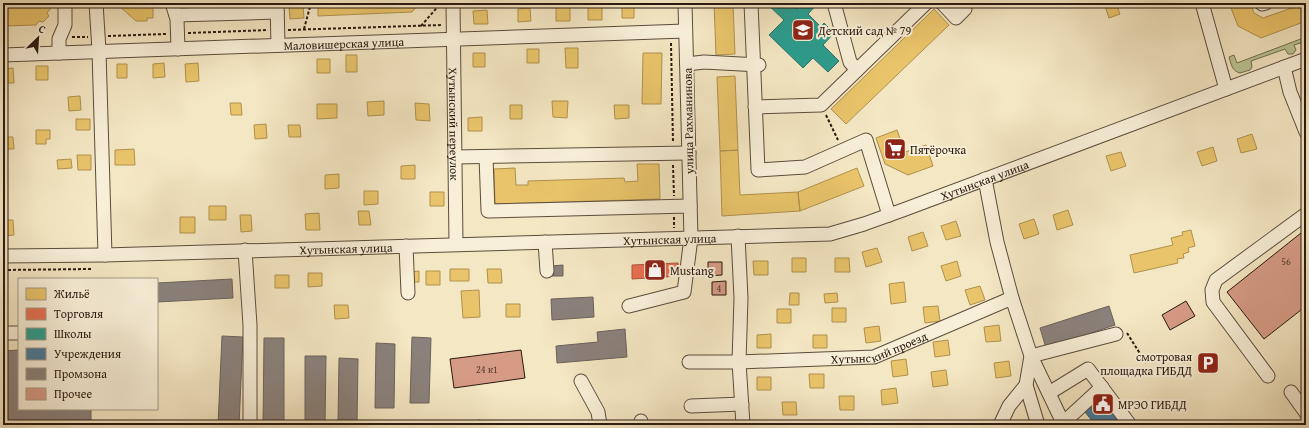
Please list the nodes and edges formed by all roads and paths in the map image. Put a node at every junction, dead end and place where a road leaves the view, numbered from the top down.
1 (65, 3) edge
2 (96, 3) edge
3 (311, 3) edge
4 (441, 3) edge
5 (453, 3) edge
6 (685, 3) edge
7 (751, 3) edge
8 (834, 3) edge
9 (926, 3) edge
10 (942, 3) edge
11 (960, 3) edge
12 (1202, 3) edge
13 (1262, 3) edge
14 (1266, 3) edge
15 (277, 7) edge
16 (174, 9) edge
17 (421, 26) dead end
18 (304, 29) dead end
19 (685, 31) junction
20 (671, 32) junction
21 (98, 36) junction
22 (60, 37) junction
23 (453, 39) junction
24 (278, 45) junction
25 (178, 49) junction
26 (99, 51) junction
27 (59, 53) junction
28 (3, 55) edge
29 (1306, 59) edge
30 (687, 64) junction
31 (756, 65) junction
32 (1284, 67) junction
33 (857, 70) junction
34 (1226, 89) junction
35 (821, 105) junction
36 (755, 107) junction
37 (1306, 132) edge
38 (843, 150) junction
39 (689, 152) junction
40 (673, 153) junction
41 (455, 157) junction
42 (486, 157) junction
43 (985, 179) junction
44 (690, 206) junction
45 (674, 207) junction
46 (1306, 214) edge
47 (890, 216) junction
48 (674, 227) dead end
49 (738, 236) junction
50 (691, 238) junction
51 (545, 242) junction
52 (456, 244) junction
53 (406, 246) junction
54 (245, 250) junction
55 (105, 254) junction
56 (3, 256) edge
57 (92, 269) dead end
58 (3, 270) edge
59 (547, 271) dead end
60 (408, 293) dead end
61 (1012, 298) junction
62 (629, 306) dead end
63 (3, 333) edge
64 (18, 333) edge
65 (1116, 334) joint
66 (1031, 356) junction
67 (689, 362) dead end
68 (739, 362) junction
69 (1146, 363) dead end
70 (1268, 376) dead end
71 (581, 381) dead end
72 (1026, 385) junction
73 (1102, 387) junction
74 (1291, 392) dead end
75 (1049, 393) junction
76 (742, 404) junction
77 (691, 406) dead end
78 (1306, 413) edge
79 (1001, 423) edge
80 (1063, 424) edge
81 (250, 425) edge
82 (600, 425) edge
83 (743, 425) edge
84 (1038, 425) edge
85 (1130, 425) edge

1 - 22 street
2 - 21 street
3 - 18 path
4 - 17 path
5 - 23 street, Хутынский переулок
6 - 19 street, улица Рахманинова
7 - 31 street
8 - 33 street
9 - 33 street
10 - 11 street
12 - 34 street
13 - 14 street
15 - 16 street
15 - 24 street
16 - 25 street
19 - 20 street, Маловишерская улица
19 - 30 street, улица Рахманинова
20 - 23 street, Маловишерская улица
20 - 40 path
21 - 22 path
21 - 26 street
22 - 27 street
23 - 24 street, Маловишерская улица
23 - 41 street, Хутынский переулок
24 - 25 street, Маловишерская улица
25 - 26 street, Маловишерская улица
26 - 27 street, Маловишерская улица
26 - 55 street
27 - 28 street, Маловишерская улица
29 - 32 street, Хутынская улица
30 - 31 street
30 - 39 street, улица Рахманинова
31 - 36 street
32 - 34 street, Хутынская улица
32 - 37 street
33 - 35 street
34 - 43 street, Хутынская улица
35 - 36 street
35 - 38 path
36 - 38 street
38 - 47 street
39 - 40 street
39 - 44 street, улица Рахманинова
40 - 42 street
40 - 45 path
41 - 42 street
41 - 52 street, Хутынский переулок
42 - 45 street
43 - 47 street, Хутынская улица
43 - 61 street
44 - 45 street
44 - 50 street, улица Рахманинова
45 - 48 path
46 - 70 street
47 - 49 street, Хутынская улица
49 - 50 street, Хутынская улица
49 - 68 street
50 - 51 street, Хутынская улица
50 - 62 street, улица Рахманинова
51 - 52 street, Хутынская улица
51 - 59 street
52 - 53 street, Хутынская улица
53 - 54 street, Хутынская улица
53 - 60 street
54 - 55 street, Хутынская улица
54 - 81 street
55 - 56 street, Хутынская улица
57 - 58 path
61 - 66 street
61 - 68 street, Хутынский проезд
63 - 64 street
65 - 66 street
65 - 69 path
66 - 72 street
66 - 75 street
67 - 68 street, Хутынский проезд
68 - 76 street
71 - 82 street
72 - 79 street
72 - 84 street
73 - 75 street
73 - 80 street
73 - 85 street
74 - 78 street
75 - 80 street
76 - 77 street
76 - 83 street

